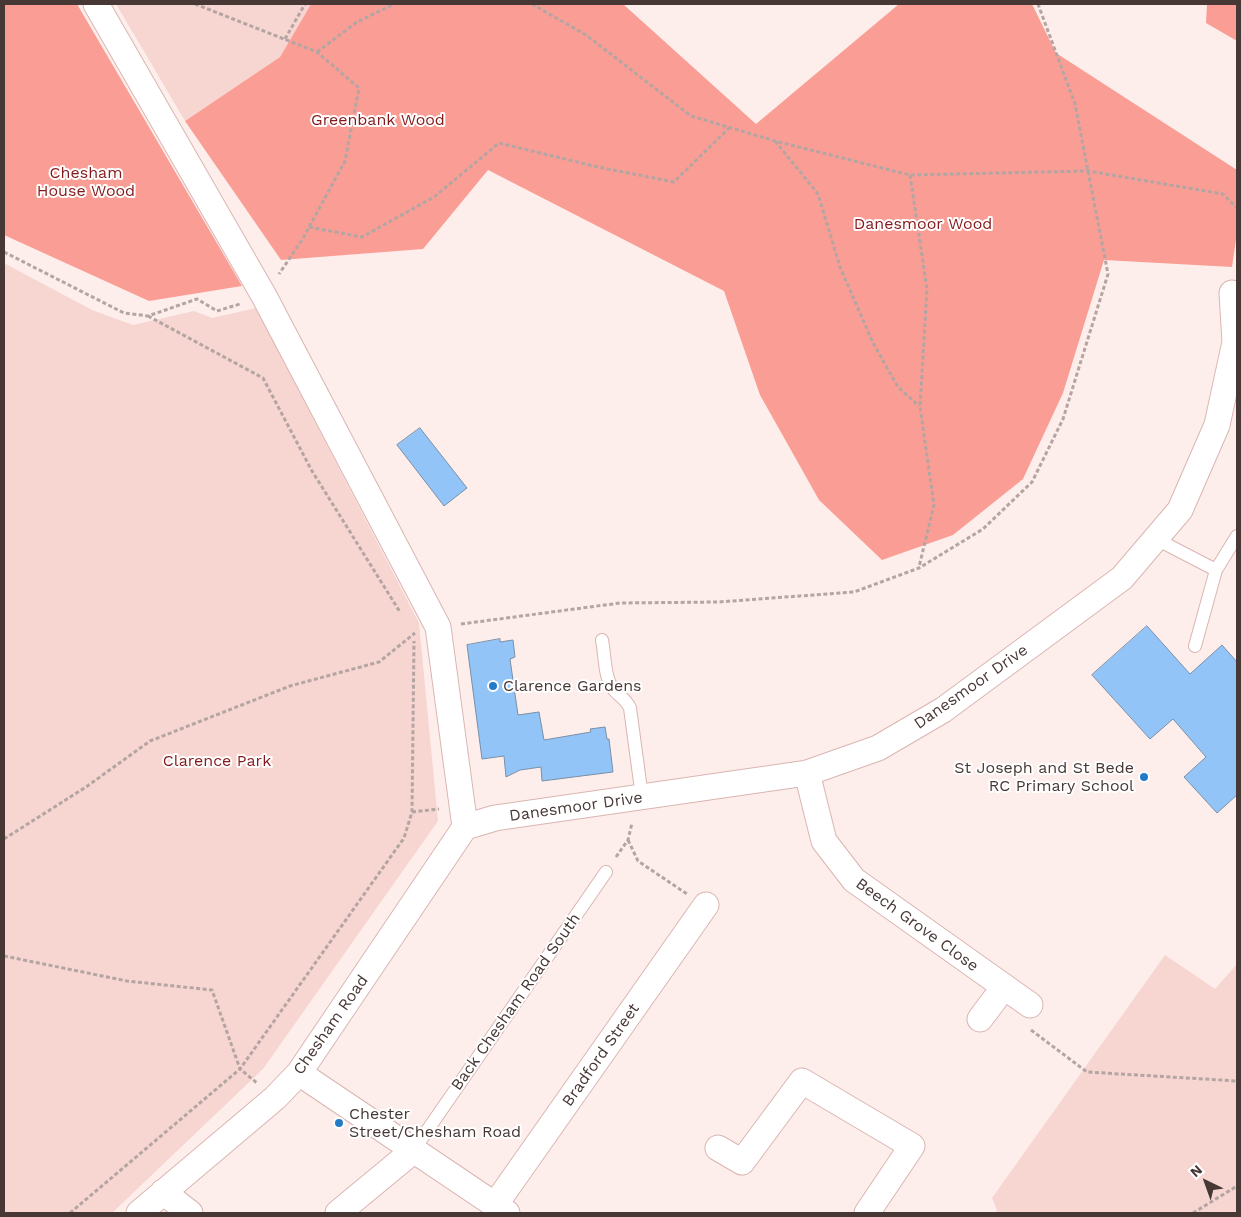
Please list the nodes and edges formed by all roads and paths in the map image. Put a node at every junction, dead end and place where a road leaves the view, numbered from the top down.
1 (96, 4) edge
2 (195, 4) edge
3 (304, 4) edge
4 (394, 4) edge
5 (532, 4) edge
6 (1038, 4) edge
7 (285, 39) junction
8 (316, 52) junction
9 (729, 128) junction
10 (775, 141) junction
11 (1088, 171) junction
12 (910, 175) junction
13 (1237, 208) edge
14 (310, 227) junction
15 (4, 252) edge
16 (1232, 293) dead end
17 (264, 296) junction
18 (148, 316) junction
19 (920, 407) junction
20 (1237, 536) edge
21 (1156, 539) junction
22 (919, 568) junction
23 (1216, 570) junction
24 (404, 617) dead end
25 (408, 625) dead end
26 (438, 627) junction
27 (414, 634) junction
28 (602, 640) dead end
29 (1195, 646) dead end
30 (807, 773) junction
31 (640, 798) junction
32 (465, 827) junction
33 (4, 839) edge
34 (628, 840) junction
35 (606, 872) joint
36 (706, 905) joint
37 (4, 956) edge
38 (1004, 987) junction
39 (1030, 1005) joint
40 (980, 1019) dead end
41 (240, 1068) junction
42 (299, 1073) junction
43 (1237, 1081) edge
44 (275, 1098) junction
45 (718, 1148) dead end
46 (413, 1151) junction
47 (1237, 1186) edge
48 (163, 1192) junction
49 (501, 1209) edge
50 (342, 1212) edge
51 (70, 1213) edge
52 (139, 1213) edge
53 (190, 1213) edge
54 (867, 1213) edge
55 (1193, 1213) edge

1 - 17 street
2 - 7 path
3 - 7 path
4 - 8 path
5 - 9 path
6 - 11 path
7 - 8 path
8 - 14 path
9 - 10 path
9 - 14 path
10 - 12 path
10 - 19 path
11 - 12 path
11 - 13 path
11 - 22 path
12 - 19 path
14 - 17 path
15 - 18 path
16 - 21 street, Danesmoor Drive
17 - 18 path
17 - 26 street
18 - 24 path
19 - 22 path
20 - 23 lane
21 - 23 lane
21 - 30 street, Danesmoor Drive
22 - 26 path
23 - 29 lane
25 - 27 path
26 - 27 path
26 - 32 street
27 - 33 path
27 - 41 path
28 - 31 lane
30 - 31 street, Danesmoor Drive
30 - 38 street, Beech Grove Close
31 - 32 street, Danesmoor Drive
31 - 34 path
32 - 42 street, Chesham Road
34 - 35 path
34 - 36 path
35 - 46 lane, Back Chesham Road South
36 - 49 street, Bradford Street
37 - 41 path
38 - 39 street, Beech Grove Close
38 - 40 street
39 - 43 path
41 - 44 path
41 - 51 path
42 - 44 street, Chesham Road
42 - 46 street
44 - 48 street, Chesham Road
45 - 54 street
46 - 49 street
46 - 50 street, Back Chesham Road South
47 - 55 path
48 - 52 street, Chesham Road
48 - 53 street

